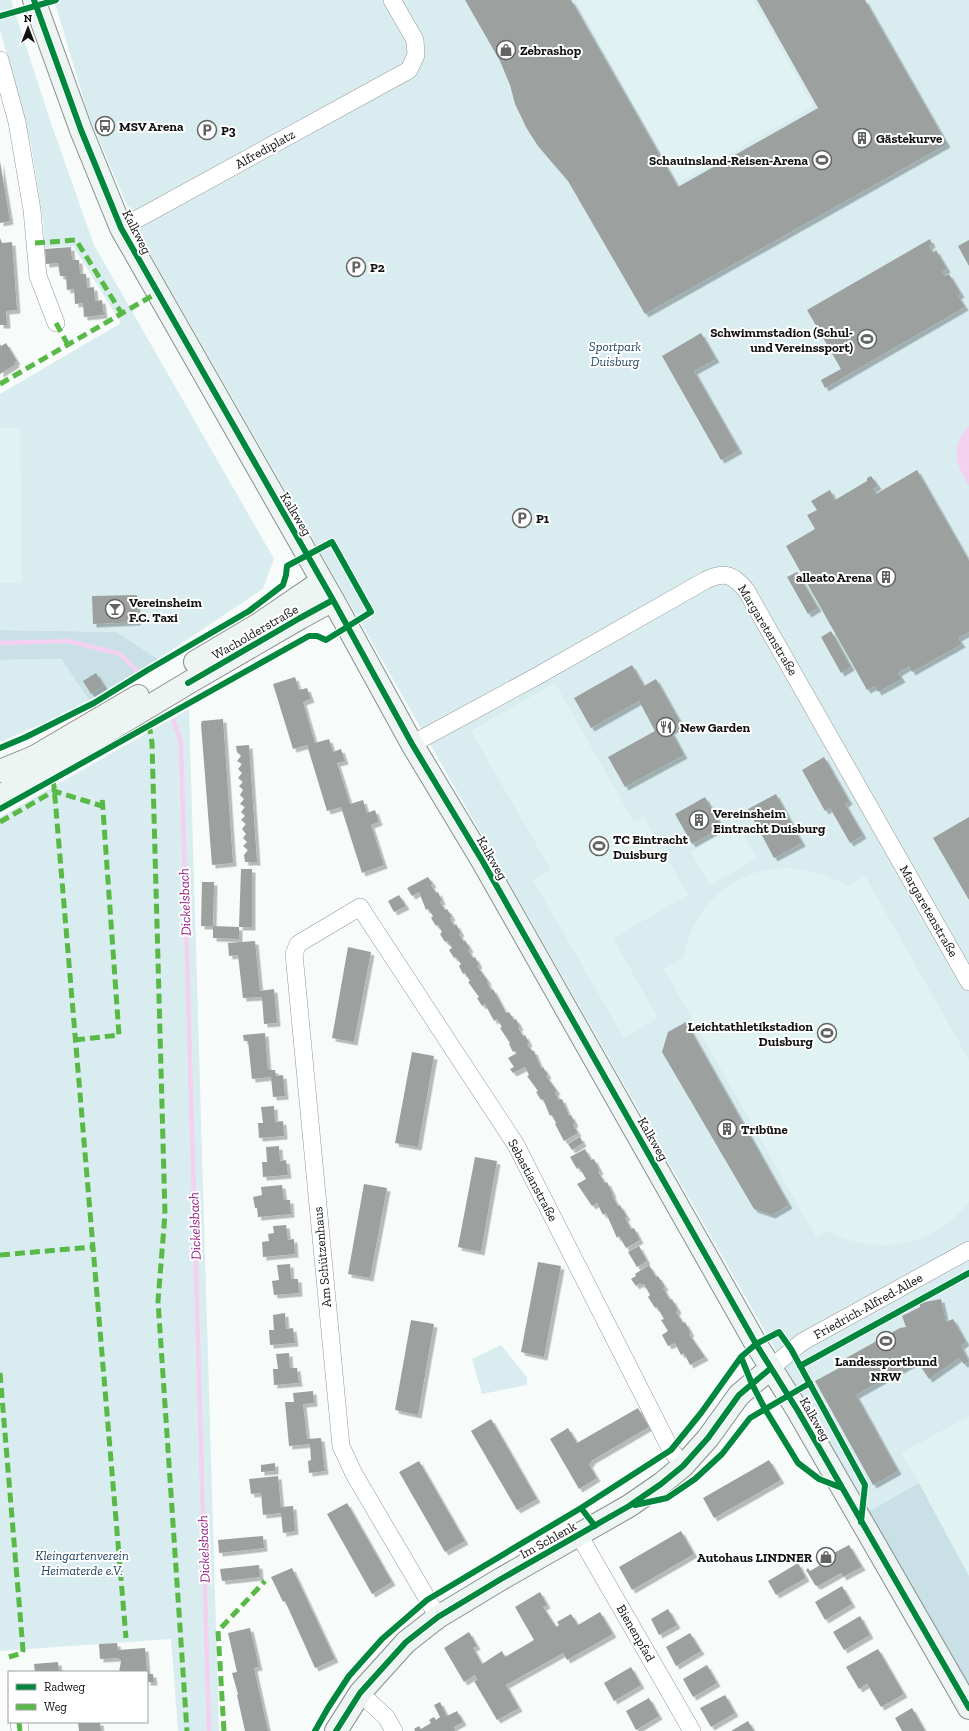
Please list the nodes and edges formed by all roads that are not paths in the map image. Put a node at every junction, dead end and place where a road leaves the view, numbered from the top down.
1 (34, 0) edge
2 (392, 0) edge
3 (0, 60) edge
4 (121, 228) junction
5 (56, 323) dead end
6 (322, 580) junction
7 (333, 600) junction
8 (412, 744) junction
9 (0, 771) edge
10 (0, 796) edge
11 (360, 907) joint
12 (969, 982) edge
13 (969, 1250) edge
14 (771, 1368) junction
15 (683, 1466) junction
16 (579, 1535) junction
17 (438, 1617) junction
18 (360, 1693) junction
19 (969, 1708) edge
20 (336, 1731) edge
21 (394, 1731) edge
22 (692, 1731) edge

1 - 4 street, Kalkweg
2 - 4 street, Alfrediplatz
3 - 5 street
4 - 6 street, Kalkweg
6 - 7 street, Kalkweg
6 - 9 street, Wacholderstraße
7 - 8 street, Kalkweg
7 - 10 street, Wacholderstraße
8 - 12 street, Margaretenstraße
8 - 14 street, Kalkweg
11 - 15 street, Sebastianstraße
11 - 17 street, Am Schützenhaus
13 - 14 street, Friedrich-Alfred-Allee
14 - 15 street, Im Schlenk
14 - 19 street, Kalkweg
15 - 16 street, Im Schlenk
16 - 17 street, Im Schlenk
16 - 22 street, Bienenpfad
17 - 18 street, Im Schlenk
18 - 20 street, Im Schlenk
18 - 21 street

